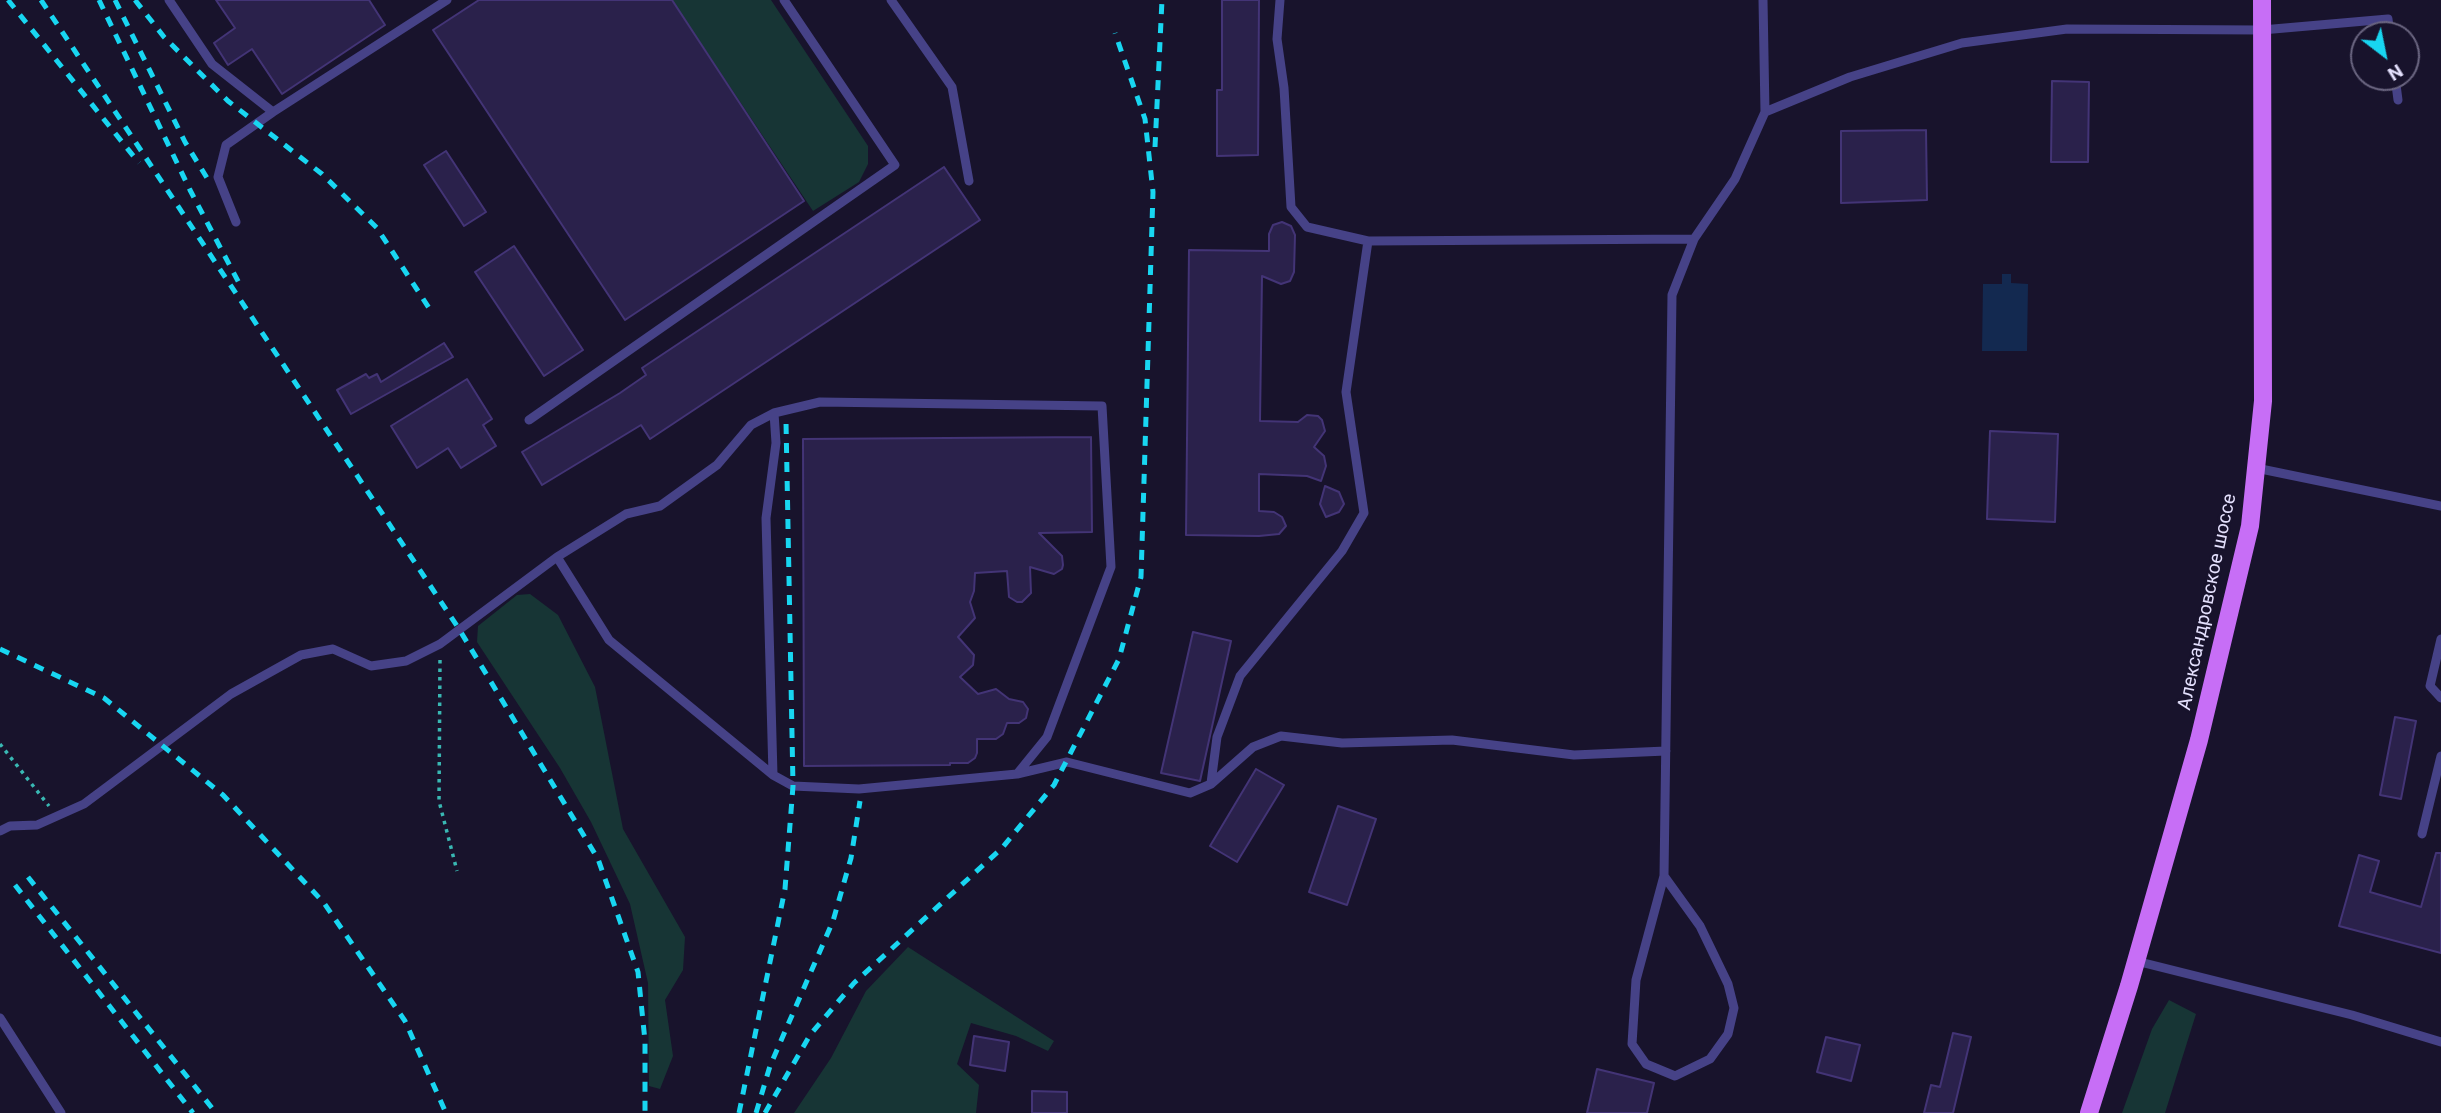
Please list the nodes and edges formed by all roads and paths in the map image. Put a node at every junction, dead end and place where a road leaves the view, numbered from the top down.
1 (170, 0) edge
2 (447, 0) edge
3 (784, 0) edge
4 (891, 0) edge
5 (1280, 0) edge
6 (1763, 0) edge
7 (2262, 0) edge
8 (2365, 21) edge
9 (2388, 21) edge
10 (2350, 22) edge
11 (2262, 30) junction
12 (2397, 91) edge
13 (2399, 100) dead end
14 (273, 112) junction
15 (1765, 112) junction
16 (969, 181) dead end
17 (236, 222) dead end
18 (1695, 239) junction
19 (1368, 241) junction
20 (774, 414) junction
21 (529, 421) dead end
22 (2256, 468) junction
23 (2441, 506) edge
24 (557, 557) junction
25 (2441, 639) edge
26 (440, 644) junction
27 (2441, 698) edge
28 (0, 744) edge
29 (1666, 751) junction
30 (2441, 756) edge
31 (1017, 774) junction
32 (773, 775) junction
33 (1211, 784) junction
34 (57, 816) junction
35 (0, 831) edge
36 (2422, 834) dead end
37 (457, 871) dead end
38 (1664, 876) junction
39 (2136, 961) junction
40 (0, 1018) edge
41 (2441, 1042) edge
42 (61, 1113) edge
43 (2089, 1113) edge

1 - 14 lane
2 - 14 lane
3 - 21 lane
4 - 16 lane
5 - 19 lane
6 - 15 lane
7 - 11 main road, Александровское шоссе
8 - 9 lane
10 - 11 lane
11 - 15 lane
11 - 22 main road, Александровское шоссе
12 - 13 lane
14 - 17 lane
15 - 18 lane
18 - 19 lane
18 - 29 lane
19 - 33 lane
20 - 24 lane
20 - 31 lane
20 - 32 lane
22 - 23 lane
22 - 39 main road, Александровское шоссе
24 - 26 lane
24 - 32 lane
25 - 27 lane
26 - 34 lane
26 - 37 path
28 - 34 path
29 - 33 lane
29 - 38 lane
30 - 36 lane
31 - 32 lane
31 - 33 lane
34 - 35 lane
38 - 38 lane
39 - 41 lane
39 - 43 main road, Александровское шоссе
40 - 42 lane

